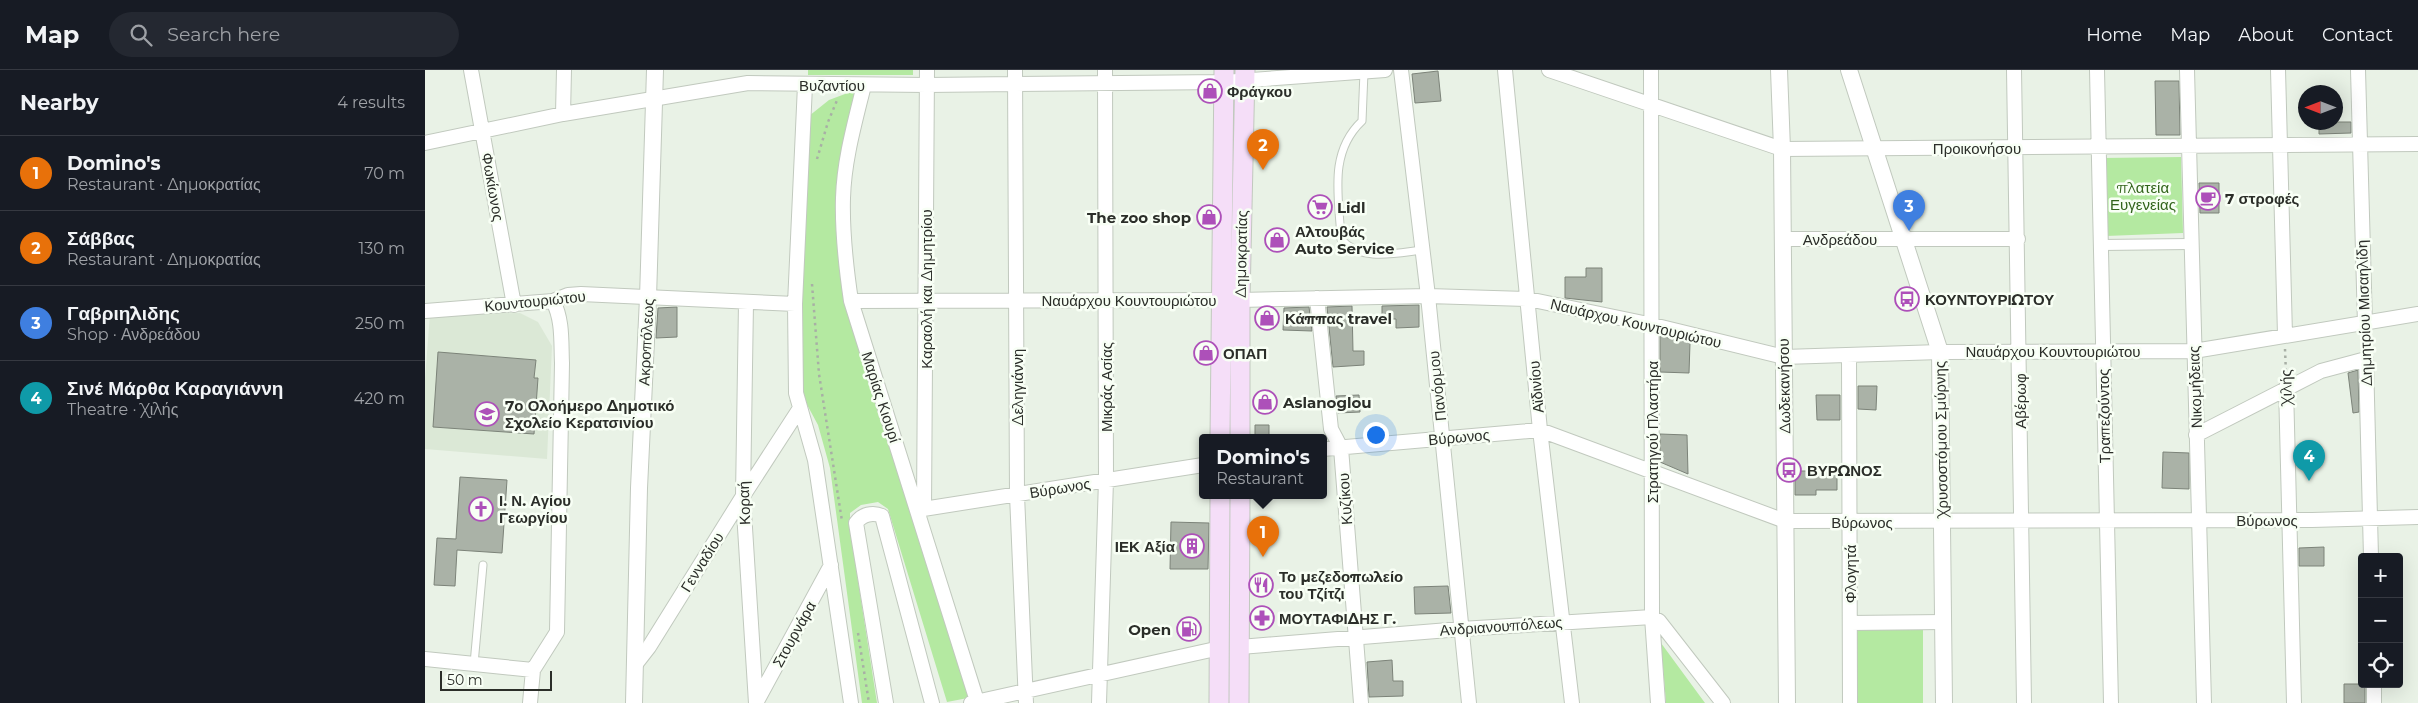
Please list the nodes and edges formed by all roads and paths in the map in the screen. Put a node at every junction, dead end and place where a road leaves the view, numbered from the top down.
1 (471, 70) edge
2 (564, 70) edge
3 (655, 70) edge
4 (927, 70) edge
5 (1015, 70) edge
6 (1385, 70) edge
7 (1401, 70) edge
8 (1505, 70) edge
9 (1549, 70) edge
10 (1651, 70) edge
11 (1779, 70) edge
12 (1849, 70) edge
13 (2015, 70) edge
14 (2097, 70) edge
15 (2187, 70) edge
16 (2278, 70) edge
17 (2358, 70) edge
18 (1363, 72) junction
19 (1245, 75) edge
20 (1224, 76) edge
21 (747, 77) edge
22 (1105, 77) edge
23 (1015, 84) junction
24 (805, 85) junction
25 (843, 85) junction
26 (864, 85) junction
27 (927, 86) junction
28 (655, 99) junction
29 (1651, 103) junction
30 (563, 114) junction
31 (483, 130) junction
32 (425, 143) edge
33 (2418, 144) edge
34 (2360, 145) junction
35 (2188, 146) junction
36 (2280, 146) junction
37 (2099, 147) junction
38 (2015, 148) junction
39 (1782, 149) junction
40 (1875, 149) junction
41 (817, 162) dead end
42 (1903, 238) junction
43 (1783, 239) junction
44 (2018, 239) junction
45 (2190, 244) junction
46 (2101, 245) junction
47 (1422, 250) junction
48 (811, 280) dead end
49 (1428, 296) junction
50 (648, 298) junction
51 (1317, 298) junction
52 (1528, 299) junction
53 (1017, 300) junction
54 (1106, 300) junction
55 (1230, 300) junction
56 (553, 301) junction
57 (851, 301) junction
58 (926, 301) junction
59 (746, 303) junction
60 (795, 304) junction
61 (514, 305) junction
62 (425, 310) edge
63 (2418, 314) edge
64 (2365, 324) junction
65 (1653, 325) junction
66 (2285, 335) junction
67 (2020, 351) junction
68 (2103, 351) junction
69 (2194, 351) junction
70 (1940, 352) junction
71 (1849, 356) junction
72 (1784, 357) junction
73 (2286, 387) junction
74 (800, 408) junction
75 (1540, 430) junction
76 (1221, 434) edge
77 (1240, 434) edge
78 (2196, 435) junction
79 (1443, 438) junction
80 (1341, 448) junction
81 (1327, 449) edge
82 (1199, 466) edge
83 (1653, 473) junction
84 (1106, 480) junction
85 (1017, 495) junction
86 (743, 496) junction
87 (1220, 499) edge
88 (1240, 499) edge
89 (921, 510) junction
90 (2418, 517) edge
91 (2370, 518) junction
92 (2107, 520) junction
93 (2289, 520) junction
94 (1785, 521) junction
95 (2021, 521) junction
96 (2197, 521) junction
97 (1850, 522) junction
98 (1942, 522) junction
99 (843, 530) dead end
100 (2371, 553) edge
101 (483, 565) dead end
102 (831, 565) junction
103 (1652, 617) junction
104 (1562, 621) junction
105 (1944, 622) junction
106 (1850, 623) junction
107 (857, 626) dead end
108 (1461, 628) junction
109 (1354, 638) junction
110 (1239, 647) junction
111 (1220, 648) junction
112 (425, 659) edge
113 (474, 664) junction
114 (635, 665) junction
115 (533, 670) junction
116 (1099, 675) junction
117 (2374, 688) edge
118 (1026, 697) edge
119 (974, 702) edge
120 (530, 703) edge
121 (634, 703) edge
122 (756, 703) edge
123 (851, 703) edge
124 (869, 703) edge
125 (886, 703) edge
126 (932, 703) edge
127 (1099, 703) edge
128 (1219, 703) edge
129 (1239, 703) edge
130 (1361, 703) edge
131 (1469, 703) edge
132 (1572, 703) edge
133 (1658, 703) edge
134 (1723, 703) edge
135 (1787, 703) edge
136 (1850, 703) edge
137 (1944, 703) edge
138 (2025, 703) edge
139 (2111, 703) edge
140 (2204, 703) edge
141 (2294, 703) edge
142 (2375, 703) edge

1 - 31 street, Φωκίωνος
2 - 30 street
3 - 28 street, Ακροπόλεως
4 - 27 street, Καραολή και Δημητρίου
5 - 23 street, Δεληγιάννη
6 - 18 street
7 - 47 street, Πανόρμου
8 - 52 street, Αϊδινίου
9 - 29 street, Προικονήσου
10 - 29 street, Στρατηγού Πλαστήρα
11 - 39 street, Δωδεκανήσου
12 - 40 street, Χρυσοστόμου Σμύρνης
13 - 38 street, Αβέρωφ
14 - 37 street, Τραπεζούντος
15 - 35 street, Νικομήδειας
16 - 36 street
17 - 34 street, Δημητρίου Μισαηλίδη
18 - 19 street
18 - 47 lane
19 - 20 street, Βυζαντίου
19 - 55 main road, Δημοκρατίας
20 - 22 street, Βυζαντίου
20 - 55 main road, Δημοκρατίας
21 - 24 street, Βυζαντίου
21 - 28 street, Βυζαντίου
22 - 23 street, Βυζαντίου
22 - 54 street, Μικράς Ασίας
23 - 27 street, Βυζαντίου
23 - 53 street, Δεληγιάννη
24 - 25 street, Βυζαντίου
24 - 60 street
25 - 26 street, Βυζαντίου
25 - 41 path
26 - 27 street, Βυζαντίου
26 - 57 street, Μαρίας Κιουρί
27 - 58 street, Καραολή και Δημητρίου
28 - 30 street, Βυζαντίου
28 - 50 street, Ακροπόλεως
29 - 39 street, Προικονήσου
29 - 65 street, Στρατηγού Πλαστήρα
30 - 31 street, Βυζαντίου
31 - 32 street, Βυζαντίου
31 - 61 street, Φωκίωνος
33 - 34 street, Προικονήσου
34 - 36 street, Προικονήσου
34 - 64 street, Δημητρίου Μισαηλίδη
35 - 36 street, Προικονήσου
35 - 37 street, Προικονήσου
35 - 45 street, Νικομήδειας
36 - 66 street
37 - 38 street, Προικονήσου
37 - 46 street, Τραπεζούντος
38 - 40 street, Προικονήσου
38 - 44 street, Αβέρωφ
39 - 40 street, Προικονήσου
39 - 43 street, Δωδεκανήσου
40 - 42 street, Χρυσοστόμου Σμύρνης
42 - 43 street, Ανδρεάδου
42 - 44 street, Ανδρεάδου
42 - 70 street, Χρυσοστόμου Σμύρνης
43 - 72 street, Δωδεκανήσου
44 - 67 street, Αβέρωφ
45 - 46 street
45 - 69 street, Νικομήδειας
46 - 68 street, Τραπεζούντος
47 - 49 street, Πανόρμου
48 - 99 path
49 - 51 street, Ναυάρχου Κουντουριώτου
49 - 52 street, Ναυάρχου Κουντουριώτου
49 - 79 street, Πανόρμου
50 - 56 street, Κουντουριώτου
50 - 59 street, Κουντουριώτου
50 - 114 street, Ακροπόλεως
51 - 55 street, Ναυάρχου Κουντουριώτου
51 - 80 street, Κυζίκου
52 - 65 street, Ναυάρχου Κουντουριώτου
52 - 75 street, Αϊδινίου
53 - 54 street, Ναυάρχου Κουντουριώτου
53 - 58 street, Ναυάρχου Κουντουριώτου
53 - 85 street, Δεληγιάννη
54 - 55 street, Ναυάρχου Κουντουριώτου
54 - 84 street, Μικράς Ασίας
55 - 76 main road, Δημοκρατίας
55 - 77 main road, Δημοκρατίας
56 - 61 street, Κουντουριώτου
56 - 115 street
57 - 58 street, Ναυάρχου Κουντουριώτου
57 - 89 street, Μαρίας Κιουρί
58 - 89 street, Καραολή και Δημητρίου
59 - 60 street, Κουντουριώτου
59 - 86 street, Κοραή
60 - 74 street
61 - 62 street, Κουντουριώτου
63 - 64 street, Ναυάρχου Κουντουριώτου
64 - 66 street, Ναυάρχου Κουντουριώτου
65 - 72 street, Ναυάρχου Κουντουριώτου
65 - 83 street, Στρατηγού Πλαστήρα
66 - 69 street, Ναυάρχου Κουντουριώτου
66 - 73 path, Χιλής
67 - 68 street, Ναυάρχου Κουντουριώτου
67 - 70 street, Ναυάρχου Κουντουριώτου
67 - 95 street, Αβέρωφ
68 - 69 street, Ναυάρχου Κουντουριώτου
68 - 92 street, Τραπεζούντος
69 - 78 street, Νικομήδειας
70 - 71 street, Ναυάρχου Κουντουριώτου
70 - 98 street, Χρυσοστόμου Σμύρνης
71 - 72 street, Ναυάρχου Κουντουριώτου
71 - 97 street, Φλογητά
72 - 94 street, Δωδεκανήσου
73 - 78 street
73 - 91 street, Δημητρίου Μισαηλίδη
73 - 93 street, Χιλής
74 - 86 street, Γενναδίου
74 - 102 street
75 - 79 street, Βύρωνος
75 - 83 street, Βύρωνος
75 - 104 street, Αϊδινίου
78 - 96 street, Νικομήδειας
79 - 80 street, Βύρωνος
79 - 108 street, Πανόρμου
80 - 81 street, Βύρωνος
80 - 109 street, Κυζίκου
82 - 84 street, Βύρωνος
83 - 94 street, Βύρωνος
83 - 103 street, Στρατηγού Πλαστήρα
84 - 85 street, Βύρωνος
84 - 116 street, Μικράς Ασίας
85 - 89 street, Βύρωνος
85 - 118 street, Δεληγιάννη
86 - 114 street, Γενναδίου
86 - 122 street, Κοραή
87 - 111 main road
88 - 110 main road
89 - 119 street, Μαρίας Κιουρί
90 - 91 street, Βύρωνος
91 - 93 street, Βύρωνος
91 - 100 street, Δημητρίου Μισαηλίδη
92 - 95 street, Βύρωνος
92 - 96 street, Βύρωνος
92 - 139 street, Τραπεζούντος
93 - 96 street, Βύρωνος
93 - 141 street, Χιλής
94 - 97 street, Βύρωνος
94 - 135 street, Δωδεκανήσου
95 - 98 street, Βύρωνος
95 - 138 street, Αβέρωφ
96 - 140 street, Νικομήδειας
97 - 98 street, Βύρωνος
97 - 106 street, Φλογητά
98 - 105 street, Χρυσοστόμου Σμύρνης
101 - 113 lane
102 - 122 street, Στουρνάρα
102 - 123 street
103 - 104 street, Ανδριανουπόλεως
103 - 133 street, Στρατηγού Πλαστήρα
103 - 134 street
104 - 108 street, Ανδριανουπόλεως
104 - 132 street, Αϊδινίου
105 - 106 street
105 - 137 street, Χρυσοστόμου Σμύρνης
106 - 136 street, Φλογητά
107 - 124 path
108 - 109 street, Ανδριανουπόλεως
108 - 131 street, Πανόρμου
109 - 110 street, Ανδριανουπόλεως
109 - 130 street, Κυζίκου
110 - 129 main road
111 - 116 street
111 - 128 main road
112 - 113 street
113 - 115 street
114 - 121 street, Ακροπόλεως
115 - 120 street
116 - 118 street
116 - 127 street, Μικράς Ασίας
117 - 142 street
118 - 119 street
125 - 126 street

